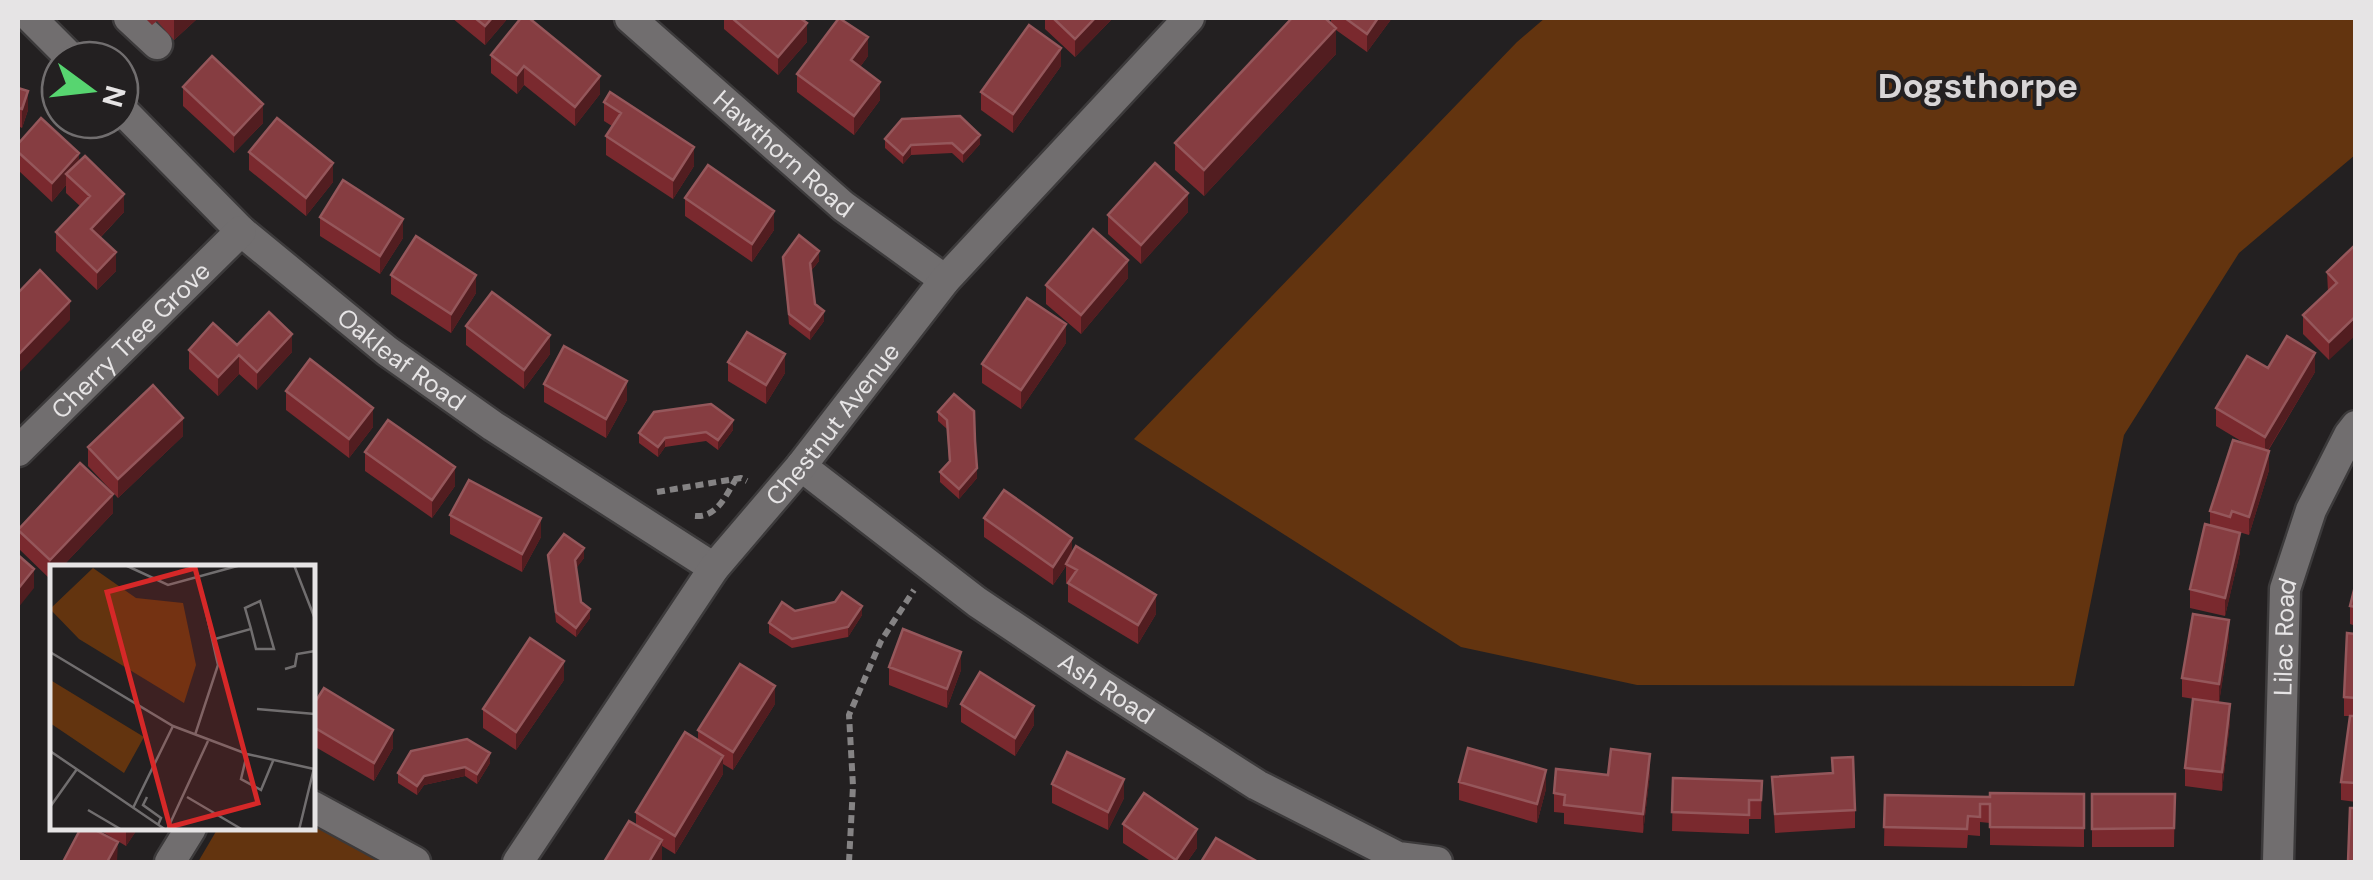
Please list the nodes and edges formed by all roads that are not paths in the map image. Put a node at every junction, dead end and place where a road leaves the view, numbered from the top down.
1 (31, 18) edge
2 (129, 18) edge
3 (630, 18) edge
4 (1190, 18) edge
5 (53, 40) edge
6 (157, 44) dead end
7 (140, 128) edge
8 (241, 231) junction
9 (945, 280) junction
10 (2356, 426) edge
11 (18, 451) edge
12 (801, 466) junction
13 (714, 568) junction
14 (315, 808) edge
15 (190, 830) edge
16 (1398, 860) edge
17 (170, 862) edge
18 (414, 862) edge
19 (518, 862) edge
20 (1437, 862) edge
21 (2278, 862) edge

1 - 5 street
2 - 6 street
3 - 9 street, Hawthorn Road
4 - 9 street, Chestnut Avenue
7 - 8 street, Oakleaf Road
8 - 11 street, Cherry Tree Grove
8 - 13 street, Oakleaf Road
9 - 12 street, Chestnut Avenue
10 - 21 street, Lilac Road
12 - 13 street, Chestnut Avenue
12 - 16 street, Ash Road
13 - 19 street, Chestnut Avenue
14 - 18 street
15 - 17 street
16 - 20 street, Ash Road

